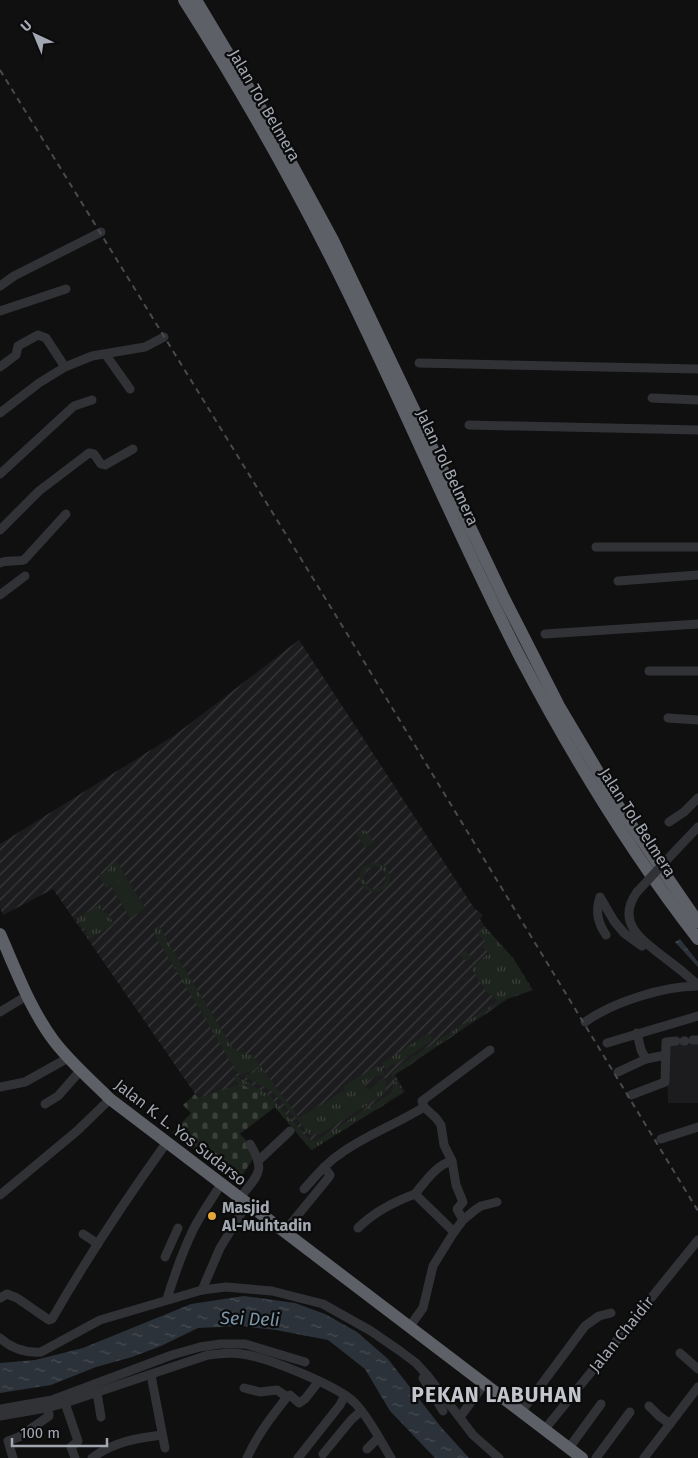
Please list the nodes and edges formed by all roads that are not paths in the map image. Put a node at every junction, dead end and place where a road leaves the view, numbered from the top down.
1 (184, 0) edge
2 (196, 0) edge
3 (100, 232) dead end
4 (0, 286) edge
5 (66, 289) dead end
6 (0, 311) edge
7 (164, 337) dead end
8 (106, 355) junction
9 (420, 363) dead end
10 (0, 367) edge
11 (65, 367) junction
12 (698, 369) edge
13 (130, 389) dead end
14 (652, 398) dead end
15 (92, 400) dead end
16 (698, 400) edge
17 (0, 414) edge
18 (469, 425) dead end
19 (698, 430) edge
20 (133, 449) dead end
21 (0, 474) edge
22 (66, 514) dead end
23 (0, 530) edge
24 (596, 547) dead end
25 (698, 548) edge
26 (0, 563) edge
27 (698, 575) edge
28 (25, 576) dead end
29 (618, 581) dead end
30 (0, 595) edge
31 (698, 624) edge
32 (545, 634) dead end
33 (649, 671) dead end
34 (698, 672) edge
35 (668, 718) dead end
36 (698, 720) edge
37 (698, 798) edge
38 (669, 822) dead end
39 (698, 827) edge
40 (698, 922) edge
41 (0, 934) edge
42 (606, 935) dead end
43 (698, 939) edge
44 (652, 948) junction
45 (698, 986) edge
46 (28, 995) junction
47 (0, 1012) edge
48 (698, 1016) edge
49 (585, 1022) dead end
50 (637, 1033) junction
51 (687, 1040) edge
52 (607, 1043) dead end
53 (490, 1050) dead end
54 (666, 1055) junction
55 (68, 1058) junction
56 (646, 1059) junction
57 (80, 1071) junction
58 (618, 1072) dead end
59 (0, 1087) edge
60 (631, 1095) dead end
61 (110, 1099) junction
62 (45, 1104) dead end
63 (424, 1107) junction
64 (698, 1127) edge
65 (290, 1131) dead end
66 (661, 1139) dead end
67 (167, 1142) junction
68 (250, 1144) dead end
69 (258, 1161) junction
70 (452, 1162) junction
71 (324, 1167) junction
72 (221, 1184) junction
73 (304, 1189) dead end
74 (415, 1194) junction
75 (0, 1195) edge
76 (243, 1201) junction
77 (497, 1202) dead end
78 (463, 1220) junction
79 (178, 1228) dead end
80 (358, 1228) dead end
81 (284, 1232) junction
82 (454, 1232) junction
83 (83, 1234) dead end
84 (172, 1240) junction
85 (698, 1240) edge
86 (98, 1244) junction
87 (186, 1245) junction
88 (165, 1257) dead end
89 (202, 1290) junction
90 (0, 1298) edge
91 (167, 1300) junction
92 (611, 1313) dead end
93 (410, 1326) junction
94 (0, 1338) edge
95 (680, 1353) dead end
96 (410, 1359) junction
97 (305, 1362) dead end
98 (698, 1370) edge
99 (151, 1375) junction
100 (319, 1381) junction
101 (485, 1383) junction
102 (698, 1387) edge
103 (244, 1388) dead end
104 (97, 1393) junction
105 (345, 1395) junction
106 (287, 1397) junction
107 (65, 1403) junction
108 (601, 1404) dead end
109 (650, 1406) dead end
110 (46, 1408) junction
111 (0, 1409) edge
112 (362, 1411) junction
113 (443, 1411) dead end
114 (521, 1412) junction
115 (630, 1412) dead end
116 (0, 1416) edge
117 (101, 1417) dead end
118 (460, 1417) junction
119 (670, 1424) junction
120 (545, 1429) junction
121 (162, 1435) junction
122 (378, 1438) junction
123 (166, 1448) dead end
124 (569, 1448) junction
125 (367, 1449) dead end
126 (323, 1454) dead end
127 (13, 1458) edge
128 (75, 1458) edge
129 (92, 1458) edge
130 (247, 1458) edge
131 (298, 1458) edge
132 (391, 1458) edge
133 (499, 1458) edge
134 (582, 1458) edge
135 (596, 1458) edge
136 (644, 1458) edge

1 - 43 highway, Jalan Tol Belmera
2 - 40 highway, Jalan Tol Belmera
3 - 4 street
5 - 6 street
7 - 8 street
8 - 11 street
8 - 13 street
9 - 12 street
10 - 11 street
11 - 17 street
14 - 16 street
15 - 21 street
18 - 19 street
20 - 23 street
22 - 26 street
24 - 25 street
27 - 29 street
28 - 30 street
31 - 32 street
33 - 34 street
35 - 36 street
37 - 38 street
39 - 44 street, bridge
41 - 46 highway, Jalan K. L. Yos Sudarso
42 - 44 street
44 - 45 street
45 - 49 street
46 - 47 street
46 - 55 highway, Jalan K. L. Yos Sudarso
48 - 50 street
50 - 52 street
50 - 56 street
51 - 54 street
53 - 63 street
54 - 56 street
54 - 60 street
55 - 57 highway, Jalan K. L. Yos Sudarso
55 - 59 street
56 - 58 street
57 - 61 highway, Jalan K. L. Yos Sudarso
57 - 62 street
61 - 67 highway, Jalan K. L. Yos Sudarso
61 - 75 street
63 - 70 street
63 - 71 street
64 - 66 street
65 - 69 street
67 - 72 highway, Jalan K. L. Yos Sudarso
67 - 86 street
68 - 69 street
69 - 76 street
70 - 74 street
70 - 78 street
71 - 73 street
71 - 81 street
72 - 76 highway, Jalan K. L. Yos Sudarso
72 - 87 street
74 - 80 street
74 - 82 street
76 - 81 highway, Jalan K. L. Yos Sudarso
76 - 89 street
77 - 78 street
78 - 82 street
79 - 84 street
81 - 93 highway, Jalan K. L. Yos Sudarso
82 - 93 street
83 - 86 street
84 - 87 street
84 - 88 street
85 - 120 street, Jalan Chaidir
86 - 90 street
87 - 91 street
89 - 91 street
89 - 96 street
91 - 94 street
92 - 114 street
93 - 101 highway, Jalan K. L. Yos Sudarso
95 - 98 street
96 - 113 street
96 - 118 street
97 - 111 street
99 - 100 street
99 - 104 street
99 - 121 street
100 - 105 street
100 - 106 street
101 - 114 highway, Jalan K. L. Yos Sudarso
101 - 118 street
102 - 119 street
103 - 106 street
104 - 107 street
104 - 117 street
105 - 112 street
105 - 131 street
106 - 130 street
107 - 110 street
107 - 128 street
108 - 124 street
109 - 119 street
110 - 116 street
110 - 127 street
112 - 122 street
112 - 126 street
114 - 120 highway, Jalan K. L. Yos Sudarso
115 - 135 street
118 - 133 street
119 - 136 street
120 - 124 highway, Jalan K. L. Yos Sudarso
121 - 123 street
121 - 129 street
122 - 125 street
122 - 132 street
124 - 134 highway, Jalan K. L. Yos Sudarso

